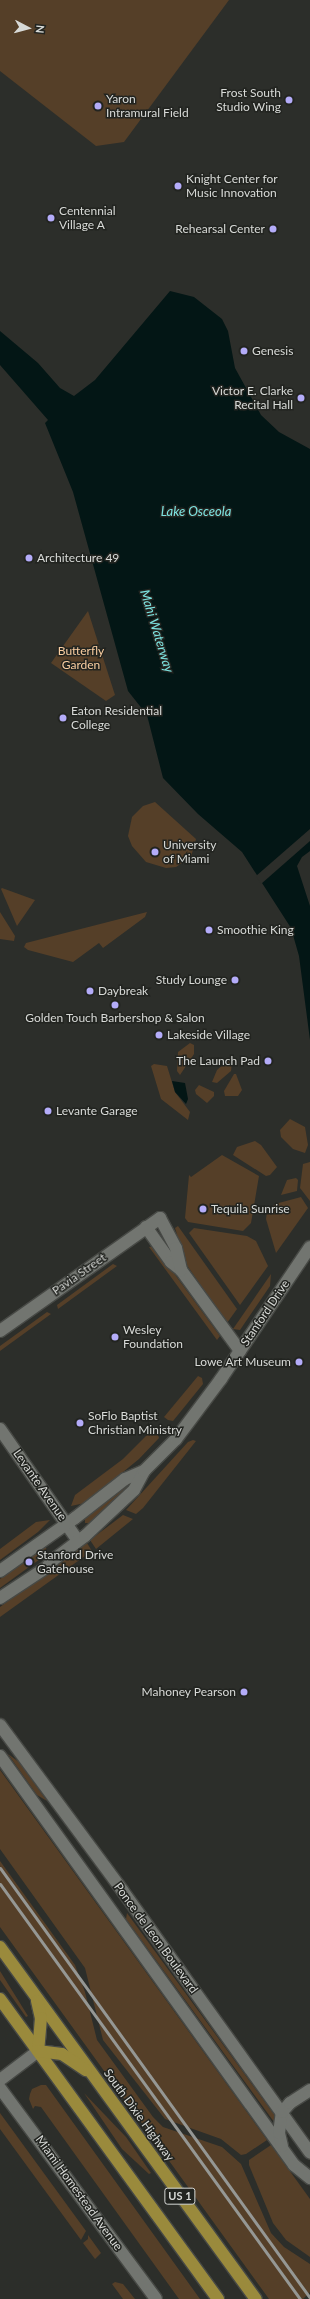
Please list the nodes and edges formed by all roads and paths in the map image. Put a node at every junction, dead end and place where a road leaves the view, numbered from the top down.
1 (146, 1227) junction
2 (310, 1247) edge
3 (181, 1270) junction
4 (0, 1331) edge
5 (240, 1350) junction
6 (0, 1429) edge
7 (144, 1471) junction
8 (67, 1523) junction
9 (78, 1541) junction
10 (0, 1571) edge
11 (0, 1598) edge
12 (0, 1726) edge
13 (0, 1756) edge
14 (65, 1812) junction
15 (49, 1824) junction
16 (122, 1890) junction
17 (106, 1901) junction
18 (0, 1947) edge
19 (36, 1997) junction
20 (0, 1999) edge
21 (38, 2051) junction
22 (92, 2074) junction
23 (0, 2080) edge
24 (0, 2088) edge
25 (310, 2090) edge
26 (282, 2112) junction
27 (284, 2152) junction
28 (310, 2153) edge
29 (310, 2178) edge
30 (156, 2299) edge
31 (218, 2299) edge
32 (256, 2299) edge

1 - 3 street
1 - 3 street, Pavia Street
1 - 4 street, Pavia Street
2 - 5 street, Stanford Drive
3 - 5 street
5 - 7 street, Stanford Drive
6 - 8 street, Levante Avenue
7 - 8 street, Stanford Drive
7 - 9 street, Stanford Drive
8 - 9 street, Levante Avenue
8 - 10 street, Stanford Drive
9 - 11 street, Stanford Drive
12 - 14 street, Ponce de Leon Boulevard
13 - 15 street, Ponce de Leon Boulevard
14 - 15 street
14 - 16 street, Ponce de Leon Boulevard
15 - 17 street, Ponce de Leon Boulevard
16 - 17 street
16 - 26 street, Ponce de Leon Boulevard
17 - 27 street, Ponce de Leon Boulevard
18 - 19 highway, South Dixie Highway / US 1
19 - 21 highway
19 - 22 highway, South Dixie Highway / US 1
20 - 21 highway, US 1
21 - 22 highway
21 - 23 street
21 - 31 highway, US 1
22 - 32 highway, South Dixie Highway / US 1
24 - 30 street, Miami Homestead Avenue
25 - 26 street
26 - 27 street
26 - 28 street, Ponce de Leon Boulevard
27 - 29 street, Ponce de Leon Boulevard

